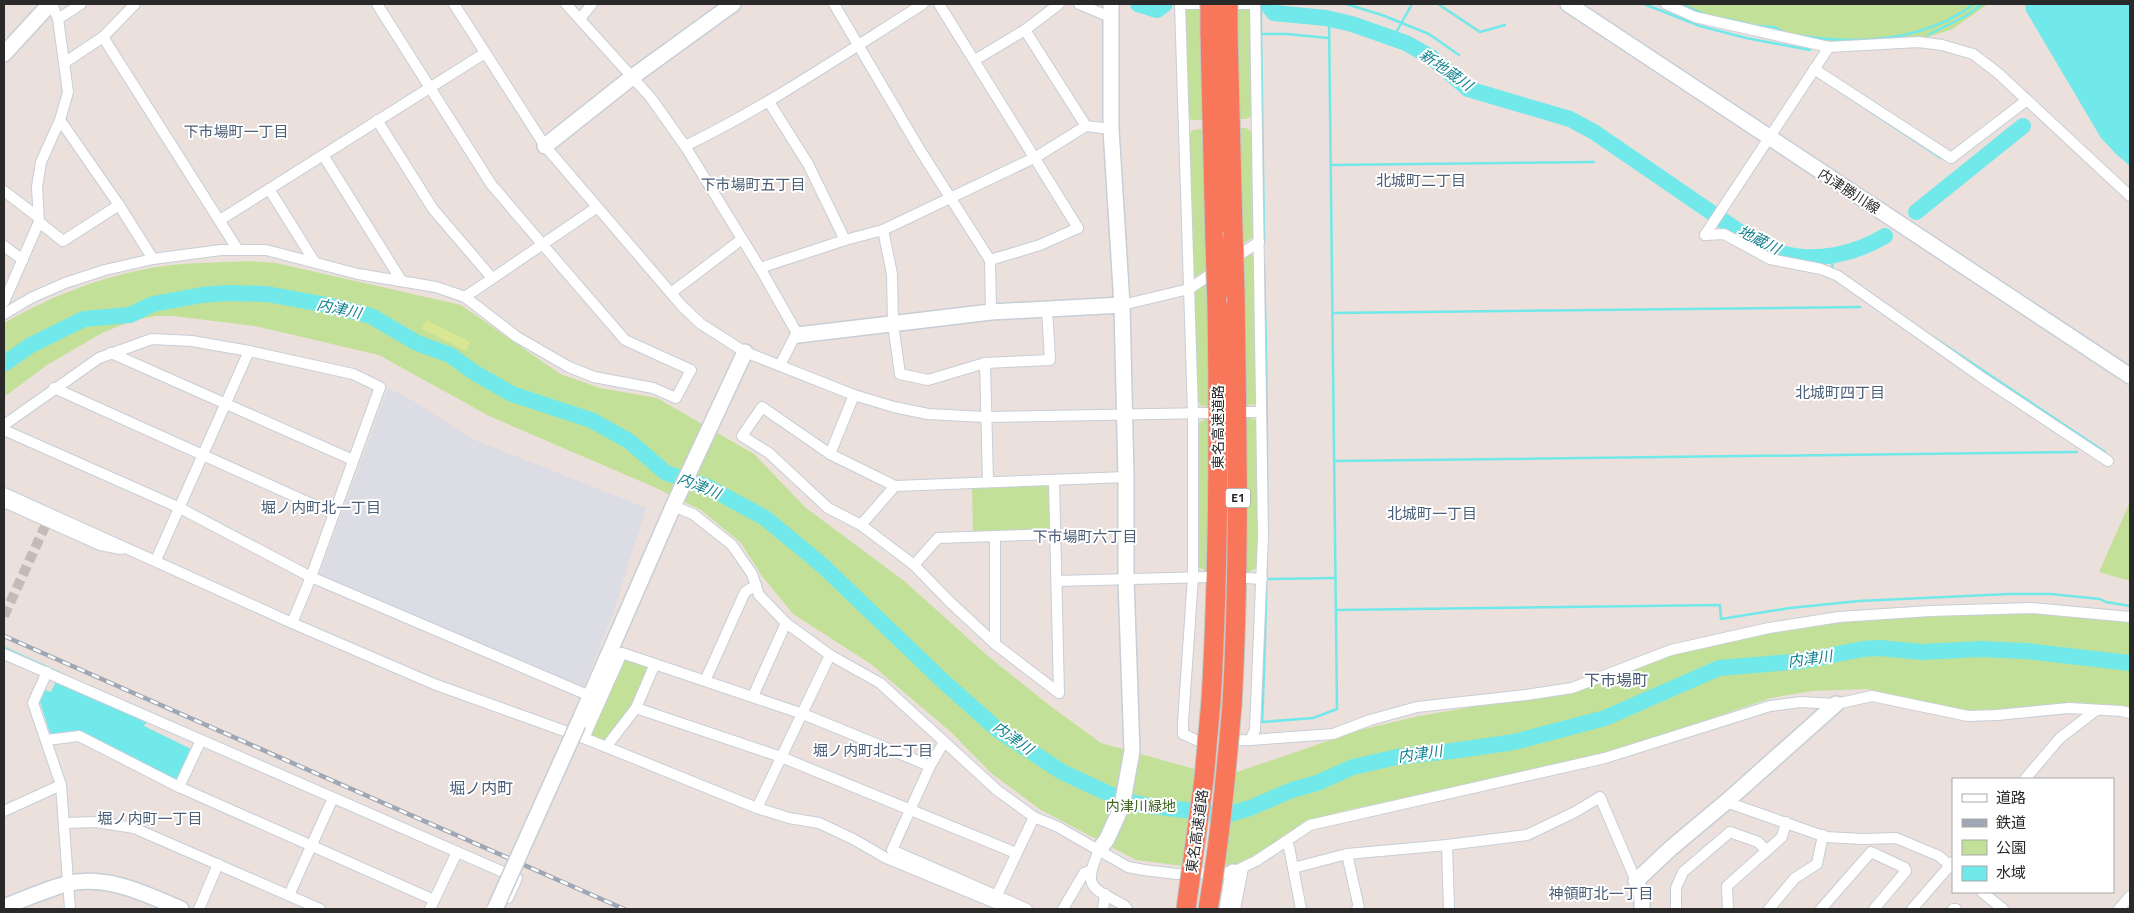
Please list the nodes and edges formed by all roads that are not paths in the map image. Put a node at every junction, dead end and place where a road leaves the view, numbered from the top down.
1 (51, 4) edge
2 (80, 4) edge
3 (135, 4) edge
4 (377, 4) edge
5 (454, 4) edge
6 (566, 4) edge
7 (592, 4) edge
8 (733, 4) edge
9 (834, 4) edge
10 (923, 4) edge
11 (939, 4) edge
12 (1059, 4) edge
13 (1079, 4) edge
14 (1180, 4) edge
15 (1184, 4) edge
16 (1210, 4) edge
17 (1228, 4) edge
18 (1255, 4) edge
19 (1568, 4) edge
20 (1666, 4) edge
21 (1111, 11) edge
22 (58, 19) junction
23 (580, 19) junction
24 (1025, 30) junction
25 (1219, 33) junction
26 (103, 37) junction
27 (859, 44) junction
28 (1828, 47) junction
29 (485, 52) junction
30 (4, 54) edge
31 (975, 60) junction
32 (64, 63) junction
33 (1814, 69) junction
34 (631, 78) junction
35 (429, 86) junction
36 (2027, 100) junction
37 (769, 102) junction
38 (60, 120) junction
39 (377, 120) junction
40 (1086, 126) junction
41 (1111, 129) junction
42 (1769, 138) junction
43 (545, 146) junction
44 (685, 146) junction
45 (323, 155) junction
46 (1036, 157) junction
47 (269, 189) junction
48 (4, 192) edge
49 (2130, 196) edge
50 (950, 198) junction
51 (119, 205) junction
52 (596, 208) junction
53 (39, 220) junction
54 (220, 220) junction
55 (883, 230) junction
56 (742, 239) junction
57 (845, 240) junction
58 (1259, 242) junction
59 (542, 244) junction
60 (4, 246) edge
61 (238, 250) junction
62 (153, 259) junction
63 (23, 260) junction
64 (990, 260) junction
65 (314, 261) junction
66 (760, 268) junction
67 (492, 278) junction
68 (401, 280) junction
69 (1189, 288) junction
70 (671, 293) junction
71 (465, 297) junction
72 (4, 302) edge
73 (1122, 305) junction
74 (1046, 310) junction
75 (991, 312) junction
76 (4, 314) edge
77 (893, 324) junction
78 (796, 334) junction
79 (249, 351) junction
80 (745, 352) junction
81 (111, 353) junction
82 (985, 363) junction
83 (780, 365) junction
84 (2130, 376) edge
85 (54, 388) junction
86 (854, 395) junction
87 (226, 404) junction
88 (1209, 412) dead end
89 (1245, 412) dead end
90 (1261, 412) junction
91 (1193, 413) junction
92 (1125, 414) junction
93 (986, 417) junction
94 (4, 425) edge
95 (4, 430) edge
96 (830, 454) junction
97 (203, 456) junction
98 (353, 460) junction
99 (2108, 461) dead end
100 (1126, 477) junction
101 (1054, 480) junction
102 (988, 482) junction
103 (894, 486) junction
104 (4, 493) edge
105 (4, 502) edge
106 (675, 503) junction
107 (180, 508) junction
108 (334, 514) junction
109 (861, 525) junction
110 (1055, 534) junction
111 (995, 536) junction
112 (136, 551) junction
113 (156, 560) junction
114 (914, 564) junction
115 (311, 577) junction
116 (1193, 577) junction
117 (1209, 577) dead end
118 (1247, 578) dead end
119 (1262, 579) junction
120 (1126, 580) junction
121 (1057, 581) junction
122 (756, 585) junction
123 (2130, 617) edge
124 (292, 622) junction
125 (786, 623) junction
126 (995, 644) junction
127 (4, 654) edge
128 (830, 655) junction
129 (655, 664) junction
130 (47, 672) junction
131 (705, 680) junction
132 (590, 696) junction
133 (752, 696) junction
134 (1836, 704) junction
135 (636, 708) junction
136 (2094, 711) junction
137 (2130, 713) edge
138 (803, 714) junction
139 (584, 738) junction
140 (46, 740) junction
141 (201, 740) junction
142 (1250, 740) junction
143 (944, 742) junction
144 (606, 747) junction
145 (782, 757) junction
146 (930, 766) junction
147 (2025, 778) edge
148 (61, 786) junction
149 (179, 787) junction
150 (333, 798) junction
151 (1726, 802) junction
152 (757, 808) junction
153 (911, 810) junction
154 (4, 811) edge
155 (1034, 817) junction
156 (1786, 822) junction
157 (64, 823) junction
158 (1823, 835) junction
159 (1284, 843) junction
160 (1103, 844) junction
161 (1447, 845) junction
162 (311, 847) junction
163 (1766, 851) junction
164 (457, 852) junction
165 (1016, 853) junction
166 (1347, 854) junction
167 (218, 864) junction
168 (1952, 865) edge
169 (1293, 868) junction
170 (1090, 870) junction
171 (1238, 870) junction
172 (1636, 881) junction
173 (67, 884) junction
174 (1983, 893) edge
175 (1106, 894) junction
176 (289, 895) junction
177 (997, 895) junction
178 (2130, 896) edge
179 (432, 905) edge
180 (4, 907) edge
181 (70, 909) edge
182 (181, 909) edge
183 (199, 909) edge
184 (320, 909) edge
185 (494, 909) edge
186 (503, 909) edge
187 (1010, 909) edge
188 (1027, 909) edge
189 (1065, 909) edge
190 (1103, 909) edge
191 (1127, 909) edge
192 (1186, 909) edge
193 (1208, 909) edge
194 (1227, 909) edge
195 (1235, 909) edge
196 (1301, 909) edge
197 (1357, 909) edge
198 (1449, 909) edge
199 (1642, 909) edge
200 (1676, 909) edge
201 (1728, 909) edge
202 (1769, 909) edge
203 (1821, 909) edge
204 (1874, 909) edge
205 (1912, 909) edge
206 (2003, 909) edge
207 (2119, 909) edge

1 - 22 street
1 - 30 street
2 - 22 street
3 - 26 street
4 - 35 street
5 - 29 street
6 - 23 street
7 - 23 street
8 - 34 street
9 - 27 street
10 - 27 street
11 - 31 street
12 - 24 street
13 - 21 street
14 - 69 street
15 - 18 street
16 - 25 highway, 東名高速道路 / E1, bridge
17 - 25 highway, 東名高速道路 / E1, bridge
18 - 58 street
19 - 42 street, 内津勝川線
20 - 28 street
21 - 41 street
22 - 32 street
23 - 34 street
24 - 31 street
24 - 40 street
25 - 192 highway, 東名高速道路 / E1, bridge
25 - 193 highway, 東名高速道路 / E1, bridge
26 - 32 street
26 - 54 street
27 - 37 street
27 - 50 street
28 - 33 street
28 - 36 street
29 - 35 street
29 - 43 street
31 - 46 street
32 - 38 street
33 - 36 street
33 - 42 street
34 - 43 street
34 - 44 street
35 - 39 street
35 - 59 street
36 - 49 street
37 - 44 street
37 - 57 street
38 - 51 street
38 - 53 street
39 - 45 street
39 - 67 street
40 - 41 street
40 - 46 street
41 - 73 street
42 - 84 street, 内津勝川線
42 - 99 street
43 - 52 street
44 - 56 street
45 - 47 street
45 - 68 street
46 - 50 street
46 - 64 street
47 - 54 street
47 - 65 street
48 - 53 street
50 - 55 street
50 - 64 street
51 - 53 street
51 - 62 street
52 - 59 street
52 - 70 street
53 - 63 street
54 - 61 street
55 - 57 street
55 - 77 street
56 - 66 street
56 - 70 street
57 - 66 street
58 - 69 street
58 - 90 street
59 - 67 street
59 - 71 street
60 - 63 street
61 - 62 street
61 - 65 street
62 - 76 street
63 - 72 street
64 - 75 street
65 - 68 street
66 - 78 street
67 - 71 street
68 - 71 street
69 - 73 street
69 - 91 street
70 - 80 street
73 - 74 street
73 - 92 street
74 - 75 street
74 - 82 street
75 - 77 street
77 - 78 street
77 - 82 street
78 - 83 street
79 - 81 street
79 - 87 street
79 - 98 street
80 - 83 street
80 - 106 street
81 - 85 street
81 - 87 street
82 - 93 street
83 - 86 street
85 - 94 street
85 - 97 street
86 - 93 street
86 - 96 street
87 - 97 street
87 - 98 street
88 - 91 street
89 - 90 street
90 - 119 street
91 - 92 street
91 - 116 street
92 - 93 street
92 - 100 street
93 - 102 street
95 - 107 street
96 - 103 street
96 - 109 street
97 - 107 street
97 - 108 street
98 - 108 street
100 - 101 street
100 - 120 street
101 - 102 street
101 - 110 street
102 - 103 street
103 - 109 street
104 - 112 street
105 - 112 street
106 - 122 street
106 - 132 street
107 - 113 street
107 - 115 street
108 - 115 street
109 - 114 street
110 - 111 street
110 - 121 street
111 - 114 street
111 - 126 street
112 - 113 street
113 - 124 street
114 - 126 street
115 - 124 street
115 - 132 street
116 - 117 street
116 - 120 street
116 - 142 street
118 - 119 street
119 - 142 street
120 - 121 street
120 - 160 street
121 - 126 street
122 - 125 street
122 - 131 street
123 - 142 street
124 - 139 street
125 - 128 street
125 - 133 street
127 - 130 street
128 - 138 street
128 - 143 street
129 - 131 street
129 - 135 street
129 - 139 street
130 - 140 street
130 - 141 street
131 - 133 street
132 - 185 street, bridge
133 - 138 street
134 - 136 street
134 - 151 street
134 - 159 street
135 - 144 street
135 - 145 street
136 - 137 street
136 - 147 street
138 - 145 street
138 - 146 street
139 - 144 street
140 - 148 street
140 - 149 street
141 - 149 street
141 - 150 street
143 - 146 street
143 - 155 street
144 - 152 street
145 - 152 street
145 - 153 street
146 - 153 street
148 - 154 street
148 - 157 street
149 - 162 street
150 - 162 street
150 - 164 street
151 - 156 street
151 - 172 street
152 - 187 street
153 - 165 street
153 - 177 street
155 - 160 street
155 - 165 street
156 - 158 street
156 - 163 street
157 - 167 street
157 - 173 street
158 - 168 street
158 - 202 street
159 - 169 street
159 - 171 street
160 - 170 street
160 - 171 street
161 - 166 street
161 - 172 street
161 - 198 street
162 - 176 street
162 - 179 street
163 - 200 street
163 - 201 street
164 - 179 street
164 - 186 street
165 - 177 street
166 - 169 street
166 - 197 street
167 - 176 street
167 - 183 street
168 - 205 street
169 - 196 street
170 - 175 street
170 - 189 street
171 - 194 street
171 - 195 street
172 - 199 street
173 - 180 street
173 - 181 street
173 - 182 street
174 - 206 street
175 - 190 street
175 - 191 street
176 - 184 street
177 - 188 street
178 - 207 street
203 - 204 street

